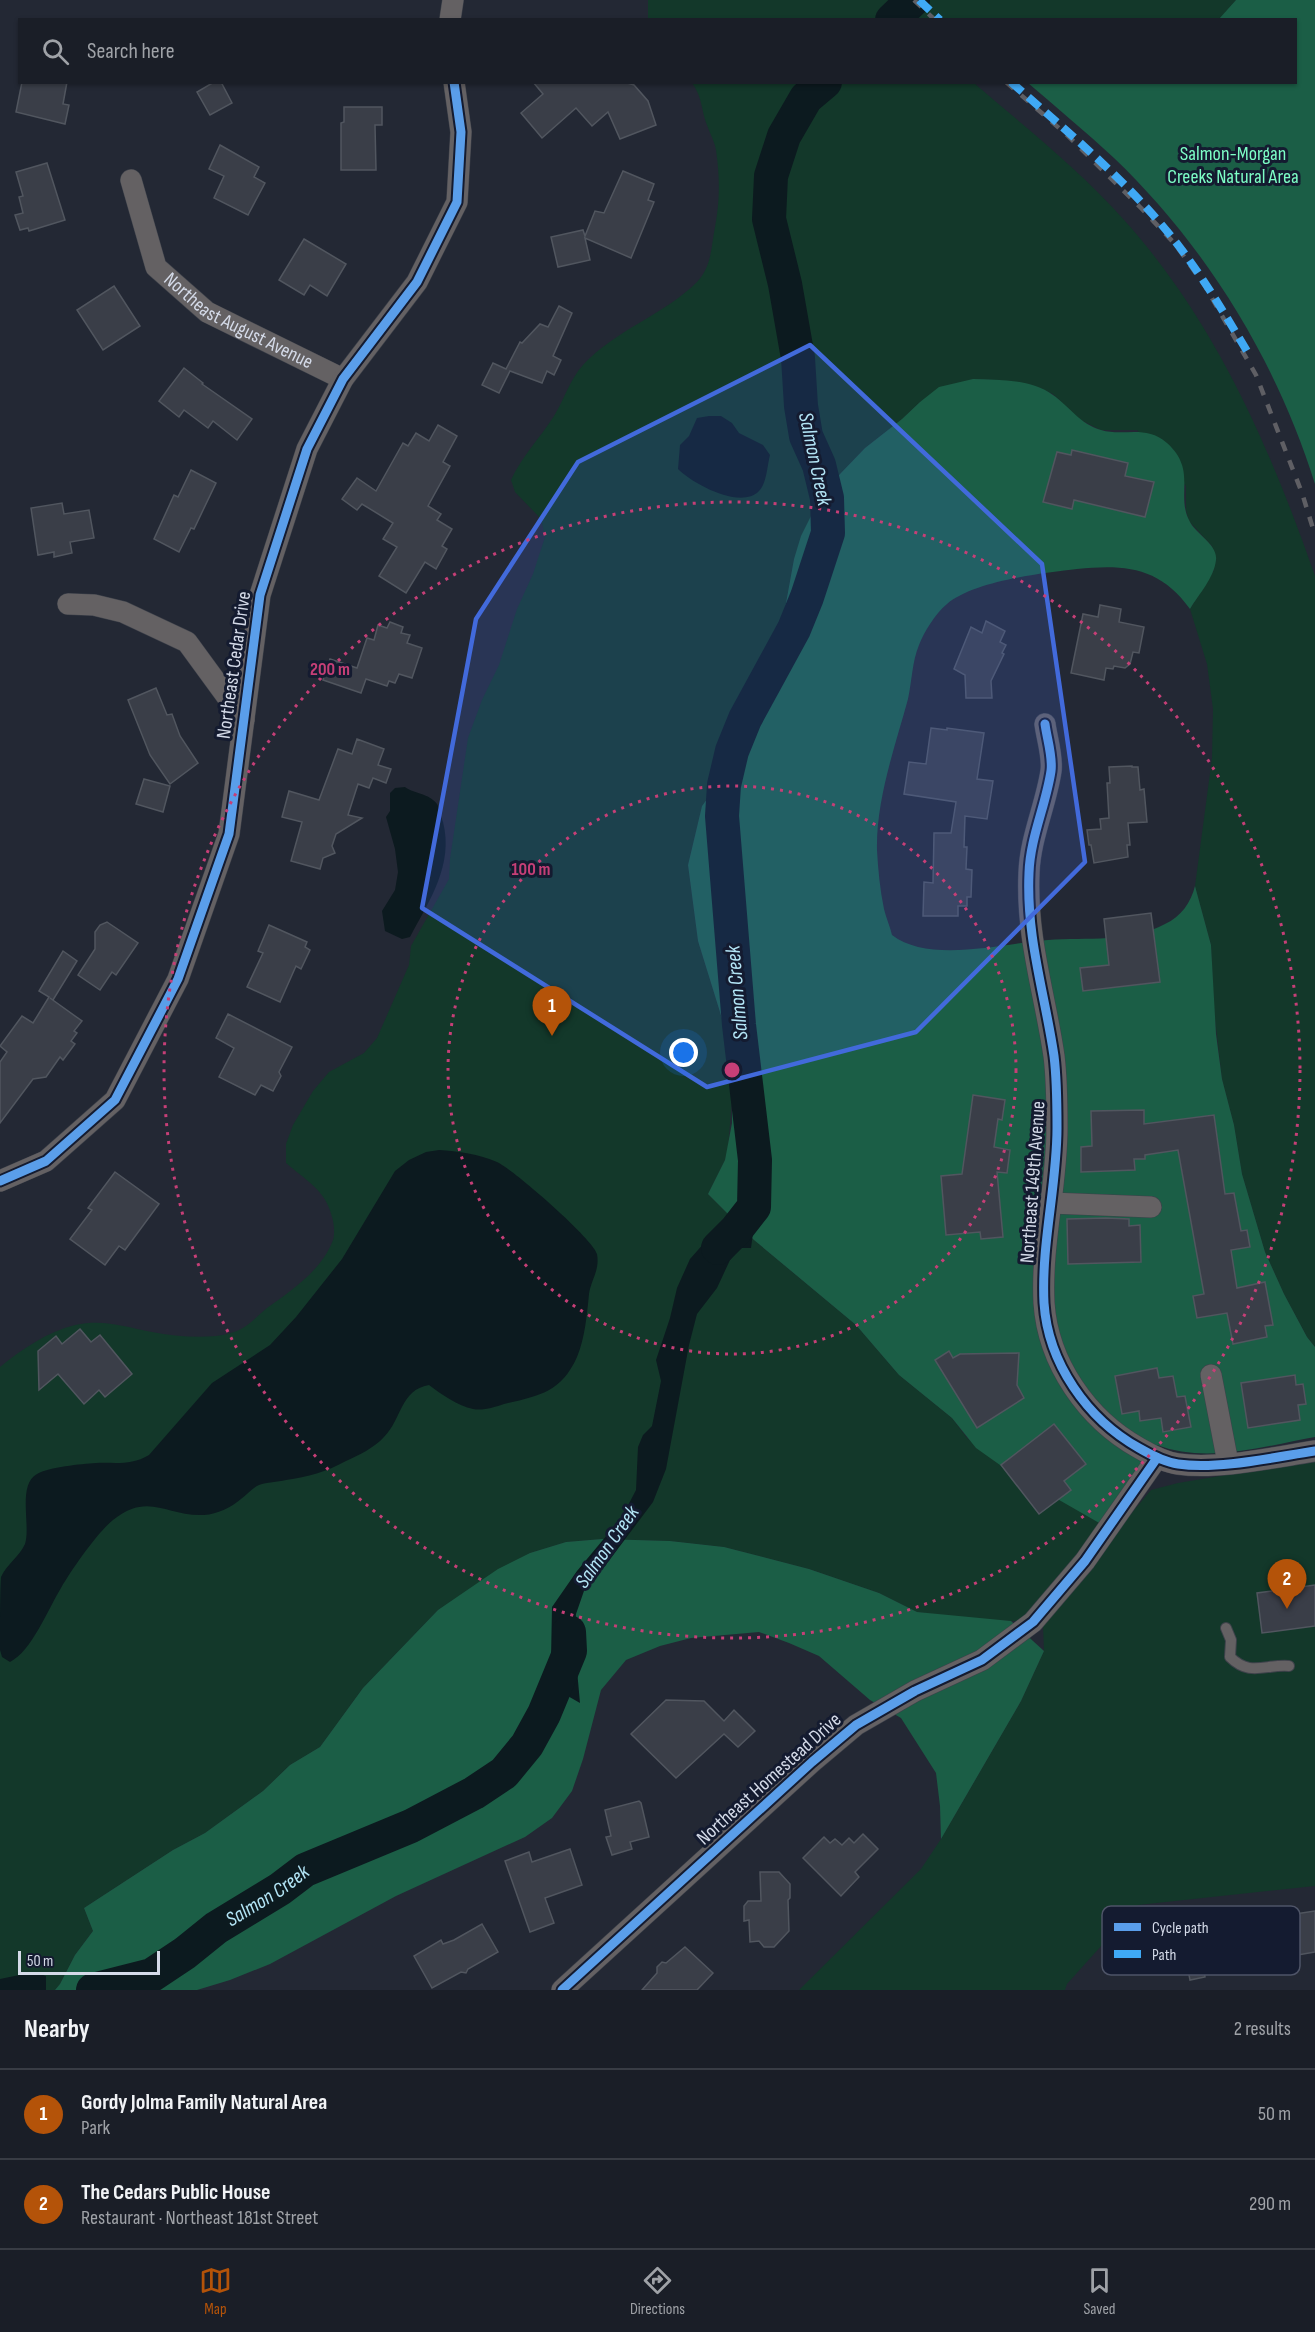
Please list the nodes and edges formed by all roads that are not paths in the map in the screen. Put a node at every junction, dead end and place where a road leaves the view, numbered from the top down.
1 (453, 0) edge
2 (450, 18) edge
3 (453, 84) edge
4 (131, 180) dead end
5 (343, 379) junction
6 (68, 604) dead end
7 (244, 720) junction
8 (1045, 724) dead end
9 (0, 1181) edge
10 (1051, 1203) junction
11 (1151, 1207) dead end
12 (1211, 1375) dead end
13 (1315, 1451) edge
14 (1157, 1458) junction
15 (1227, 1464) junction
16 (1226, 1628) dead end
17 (1289, 1666) dead end
18 (562, 1990) edge

1 - 2 street
3 - 5 street, Northeast Cedar Drive
4 - 5 street, Northeast August Avenue
5 - 7 street, Northeast Cedar Drive
6 - 7 street
7 - 9 street, Northeast Cedar Drive
8 - 10 street, Northeast 149th Avenue
10 - 11 street
10 - 14 street, Northeast 149th Avenue
12 - 15 street
13 - 15 street, Northeast 149th Avenue
14 - 15 street, Northeast 149th Avenue
14 - 18 street, Northeast Homestead Drive
16 - 17 lane

